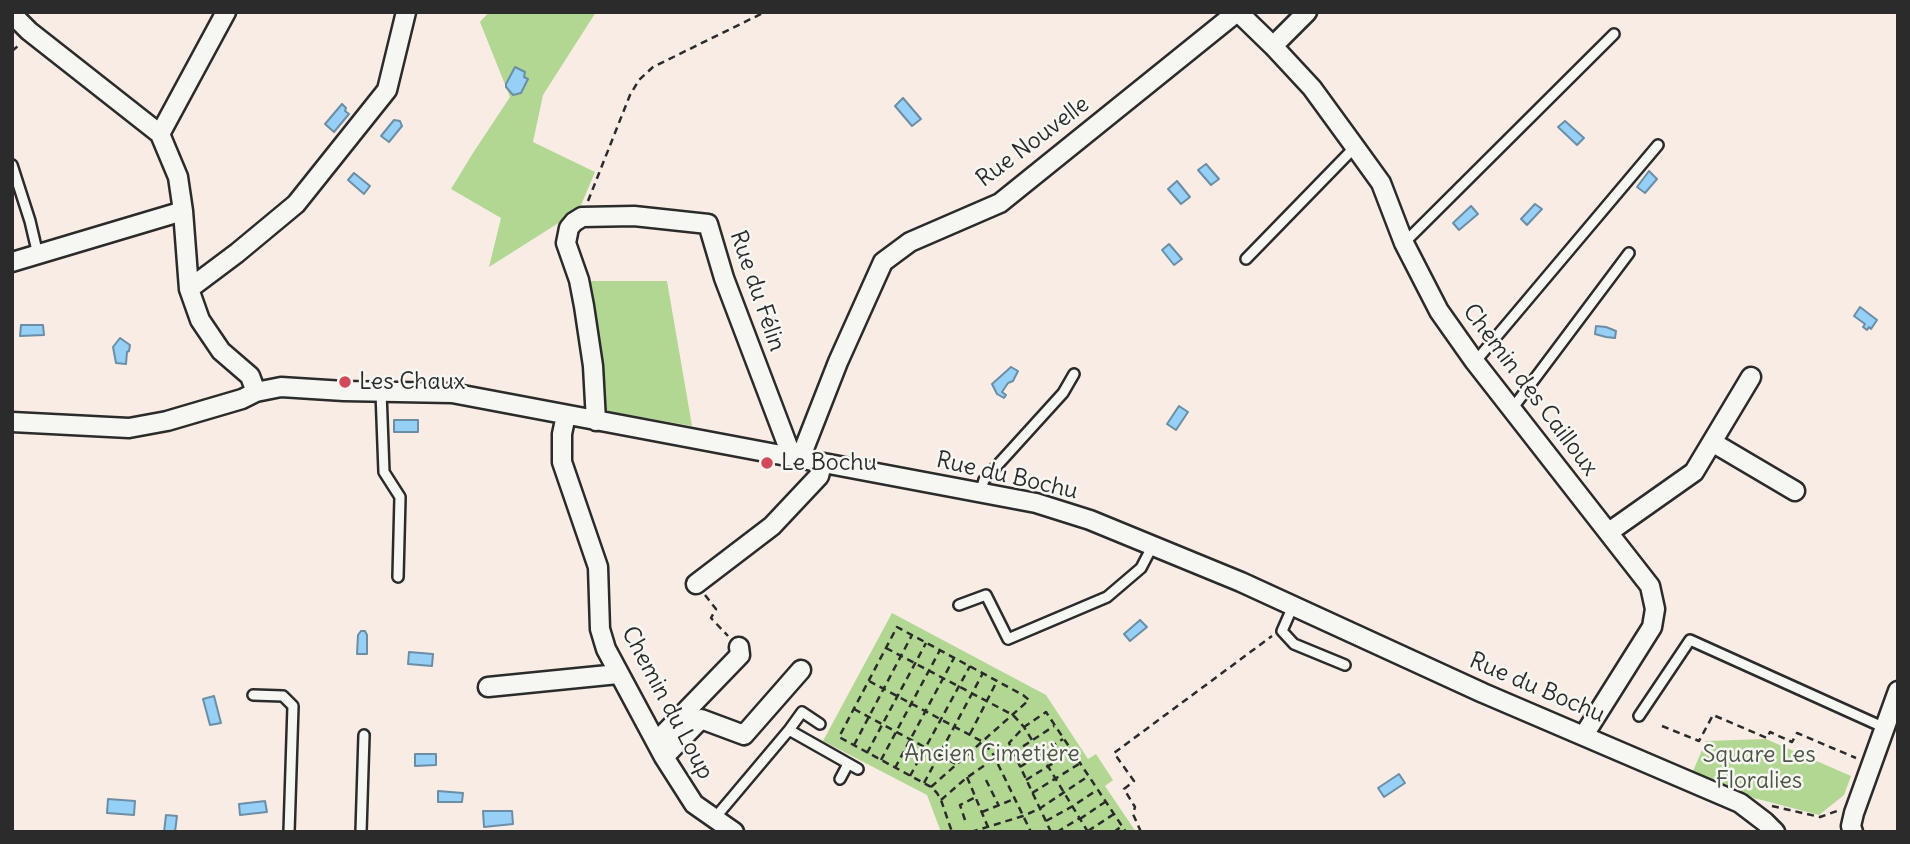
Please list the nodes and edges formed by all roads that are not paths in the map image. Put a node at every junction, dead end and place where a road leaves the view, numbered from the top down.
1 (226, 12) edge
2 (406, 12) edge
3 (1237, 12) edge
4 (1307, 12) edge
5 (12, 14) edge
6 (1614, 34) dead end
7 (1273, 46) junction
8 (160, 134) junction
9 (1658, 145) dead end
10 (1356, 147) junction
11 (12, 165) edge
12 (183, 211) junction
13 (1404, 243) junction
14 (1629, 253) dead end
15 (38, 255) junction
16 (1246, 259) dead end
17 (12, 262) edge
18 (189, 289) junction
19 (1475, 362) junction
20 (1074, 374) dead end
21 (1751, 377) dead end
22 (256, 392) junction
23 (381, 392) junction
24 (1512, 409) junction
25 (566, 415) junction
26 (596, 421) junction
27 (12, 422) edge
28 (1712, 442) junction
29 (796, 458) junction
30 (822, 464) junction
31 (1795, 491) dead end
32 (980, 493) junction
33 (1609, 532) junction
34 (1153, 545) junction
35 (398, 577) dead end
36 (696, 584) road end
37 (959, 605) dead end
38 (1293, 606) junction
39 (739, 647) road end
40 (1345, 666) dead end
41 (801, 670) dead end
42 (618, 674) junction
43 (488, 687) dead end
44 (1898, 691) edge
45 (253, 695) dead end
46 (1639, 716) dead end
47 (820, 724) dead end
48 (1885, 728) junction
49 (789, 730) junction
50 (364, 734) dead end
51 (1584, 736) junction
52 (660, 749) junction
53 (848, 764) junction
54 (858, 769) dead end
55 (840, 779) dead end
56 (714, 819) junction
57 (289, 832) edge
58 (361, 832) edge
59 (734, 832) edge
60 (1775, 832) edge
61 (1853, 832) edge

1 - 8 street
2 - 18 street
3 - 7 street, Chemin des Cailloux
3 - 29 street, Rue Nouvelle
4 - 7 street
5 - 8 street
6 - 13 lane
7 - 10 street, Chemin des Cailloux
8 - 12 street
9 - 19 lane
10 - 13 street, Chemin des Cailloux
10 - 16 lane
11 - 15 lane
12 - 15 street
12 - 18 street
13 - 19 street, Chemin des Cailloux
14 - 24 lane
15 - 17 street
18 - 22 street
19 - 24 street, Chemin des Cailloux
20 - 32 lane
21 - 28 street
22 - 23 street, Rue du Bochu
22 - 27 street, Rue du Bochu
23 - 25 street, Rue du Bochu
23 - 35 lane
24 - 33 street, Chemin des Cailloux
25 - 26 street, Rue du Bochu
25 - 42 street, Chemin du Loup
26 - 29 street, Rue du Bochu
26 - 29 street, Rue du Félin
28 - 31 street
28 - 33 street
29 - 30 street, Rue du Bochu
30 - 32 street, Rue du Bochu
30 - 36 street
32 - 34 street, Rue du Bochu
33 - 51 street, Chemin des Cailloux
34 - 37 lane
34 - 38 street, Rue du Bochu
38 - 40 lane
38 - 51 street, Rue du Bochu
39 - 52 street
41 - 52 street
42 - 43 street
42 - 52 street, Chemin du Loup
44 - 48 street
45 - 57 lane
46 - 48 lane
47 - 49 lane
48 - 61 street
49 - 53 lane
49 - 56 lane
50 - 58 lane
51 - 60 street, Rue du Bochu
52 - 56 street, Chemin du Loup
53 - 54 lane
53 - 55 lane
56 - 59 street, Chemin du Loup

